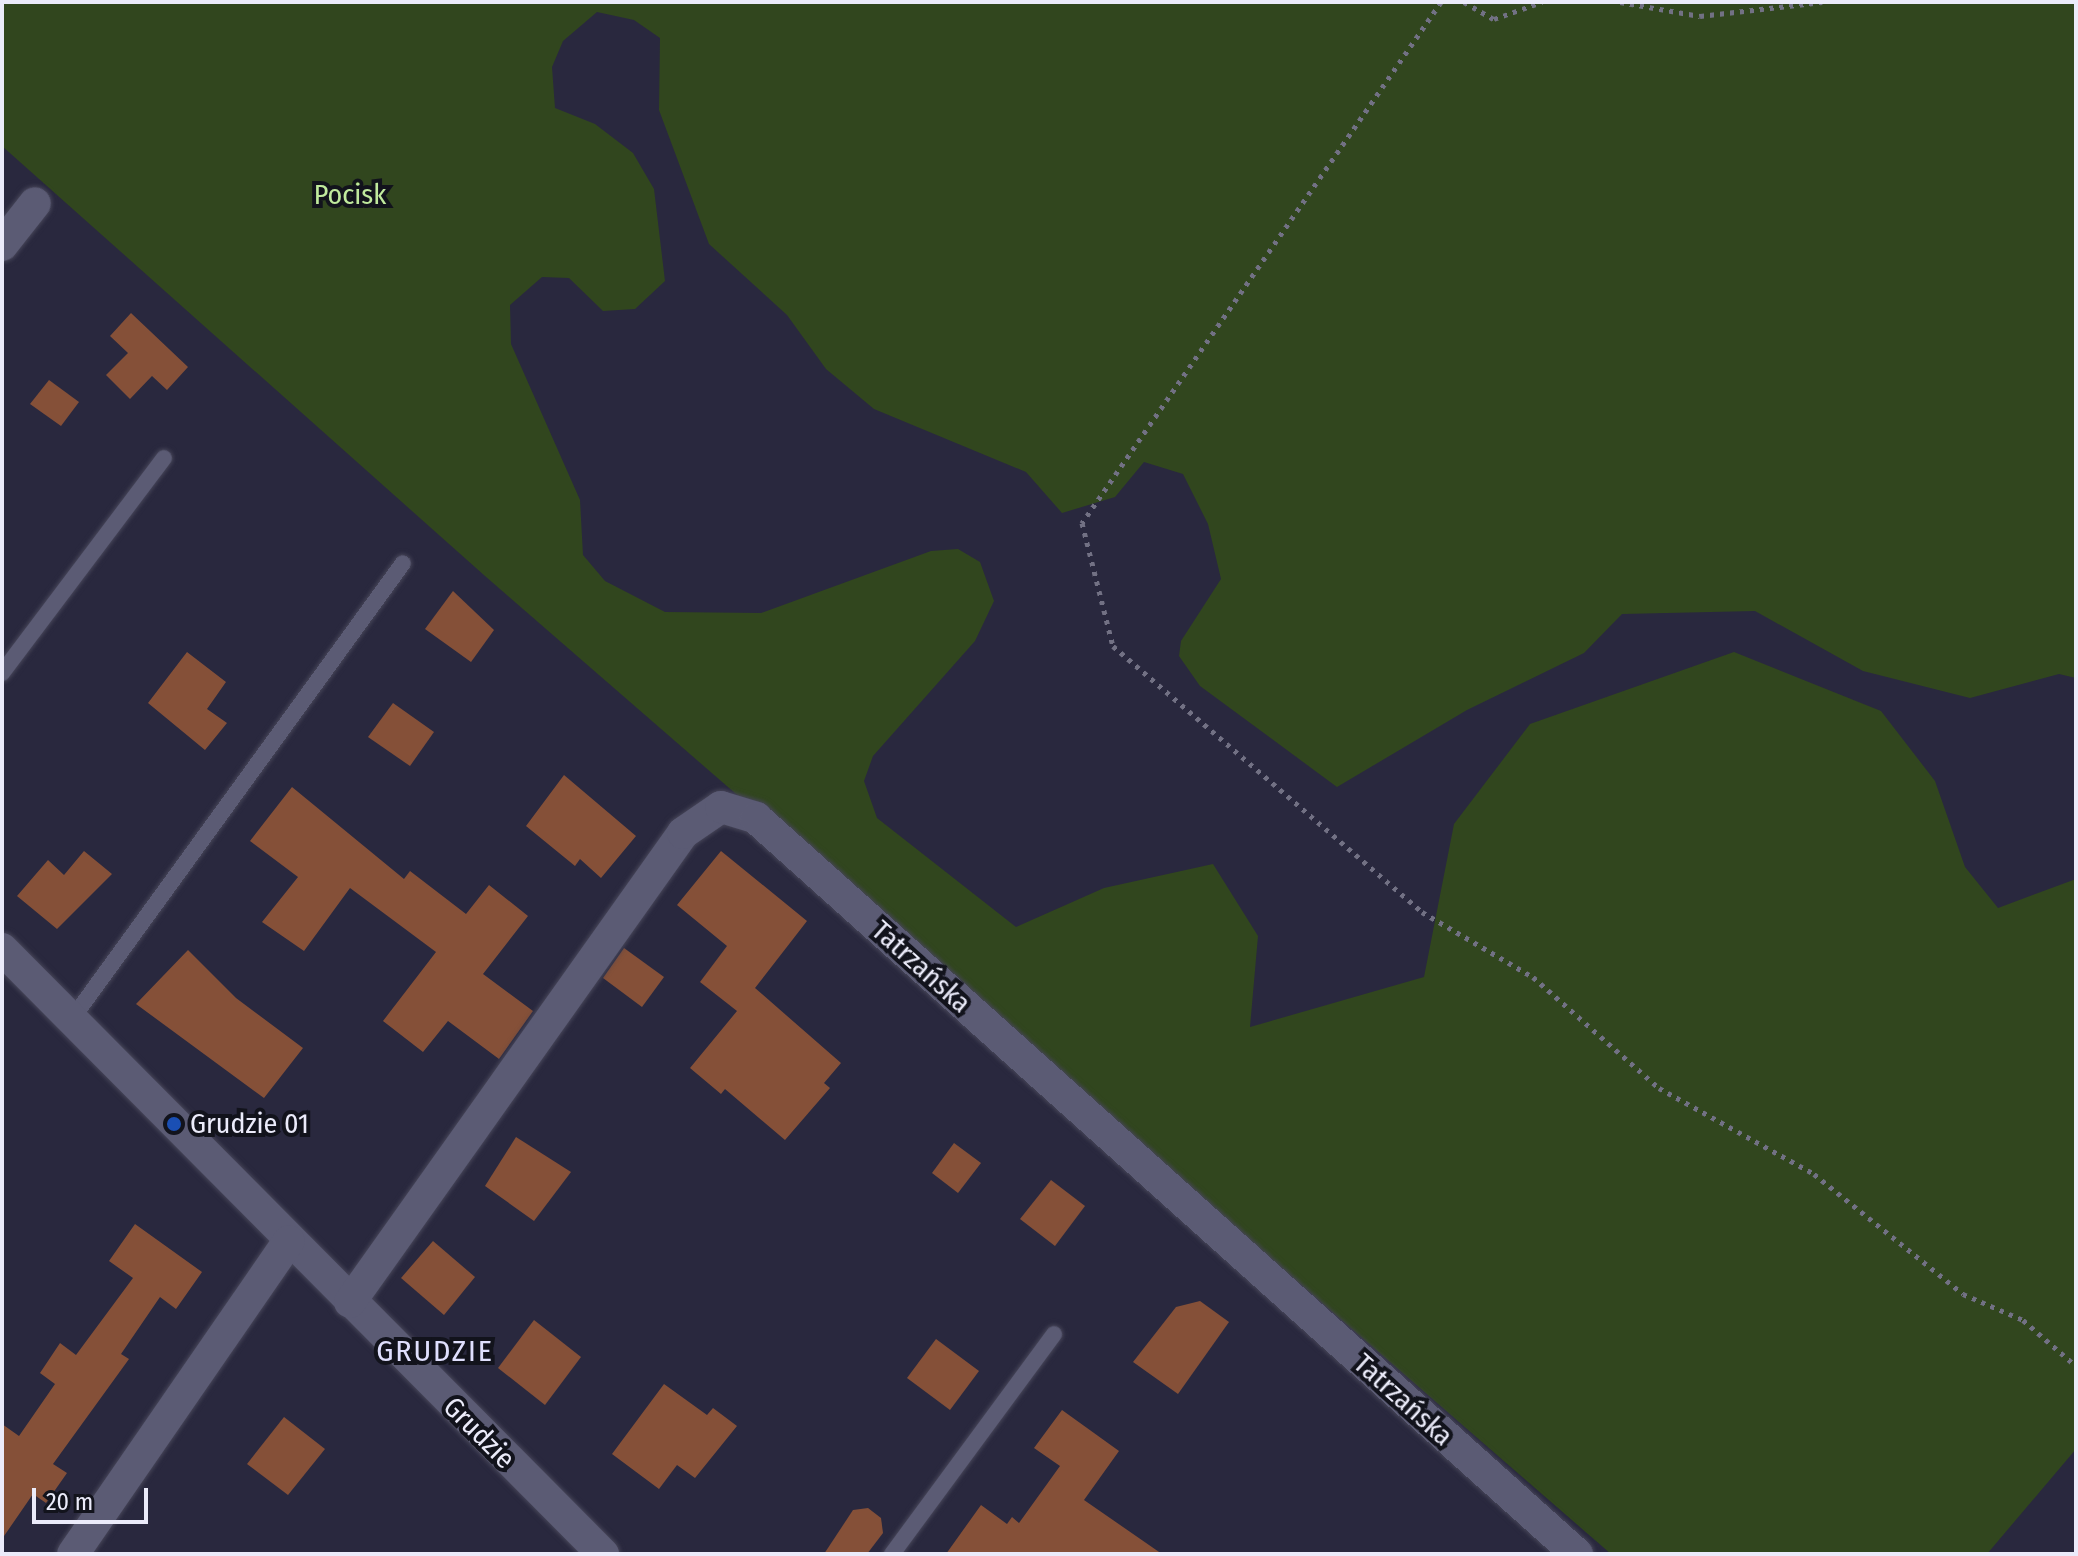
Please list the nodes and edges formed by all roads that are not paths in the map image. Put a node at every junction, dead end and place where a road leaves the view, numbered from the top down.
1 (35, 203) dead end
2 (2, 245) edge
3 (164, 458) dead end
4 (403, 563) dead end
5 (2, 673) edge
6 (2, 949) edge
7 (72, 1019) junction
8 (289, 1241) junction
9 (350, 1302) junction
10 (1054, 1334) dead end
11 (73, 1554) edge
12 (603, 1554) edge
13 (892, 1554) edge
14 (1577, 1554) edge

1 - 2 street
3 - 5 lane
4 - 7 lane
6 - 7 street, Grudzie
7 - 8 street, Grudzie
8 - 9 street, Grudzie
8 - 11 street
9 - 12 street, Grudzie
9 - 14 street, Tatrzańska
10 - 13 lane

